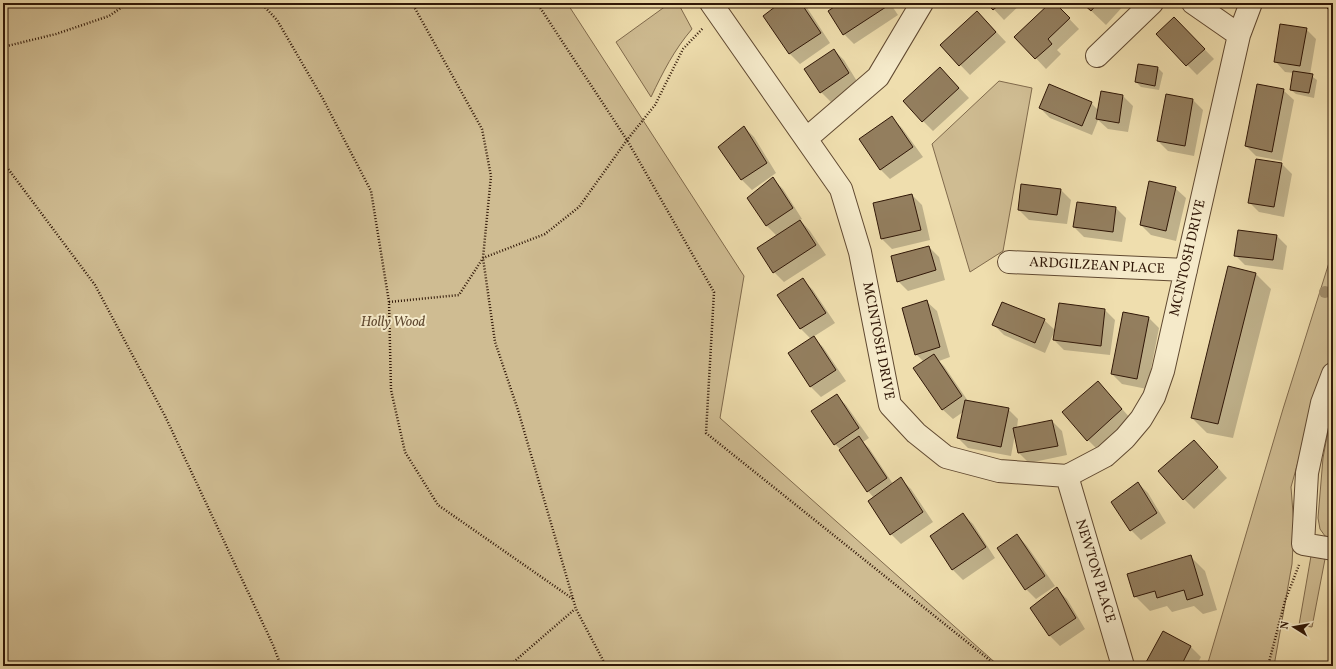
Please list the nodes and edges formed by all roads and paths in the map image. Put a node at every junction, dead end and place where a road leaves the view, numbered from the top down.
1 (128, 3) edge
2 (261, 3) edge
3 (412, 3) edge
4 (537, 3) edge
5 (922, 3) edge
6 (1152, 3) edge
7 (1194, 3) edge
8 (1251, 3) edge
9 (715, 9) edge
10 (1239, 36) junction
11 (3, 47) edge
12 (1097, 56) dead end
13 (806, 139) junction
14 (627, 140) junction
15 (3, 162) edge
16 (483, 258) junction
17 (1008, 262) dead end
18 (1186, 270) junction
19 (389, 302) junction
20 (1333, 374) edge
21 (1067, 476) junction
22 (1333, 549) edge
23 (1302, 552) junction
24 (573, 599) junction
25 (576, 609) junction
26 (281, 666) edge
27 (509, 666) edge
28 (606, 666) edge
29 (997, 666) edge
30 (1123, 666) edge
31 (1268, 666) edge

1 - 11 path
2 - 19 path
3 - 16 path
4 - 14 path
5 - 13 street
6 - 12 street
7 - 10 street
8 - 10 street, MCINTOSH DRIVE
9 - 13 street, MCINTOSH DRIVE
9 - 14 path
10 - 18 street, MCINTOSH DRIVE
13 - 21 street, MCINTOSH DRIVE
14 - 16 path
14 - 29 path
15 - 26 path
16 - 19 path
16 - 24 path
17 - 18 street, ARDGILZEAN PLACE
18 - 21 street, MCINTOSH DRIVE
19 - 24 path
20 - 23 street
21 - 30 street, NEWTON PLACE
22 - 23 street
23 - 31 path
24 - 25 path
25 - 27 path
25 - 28 path

